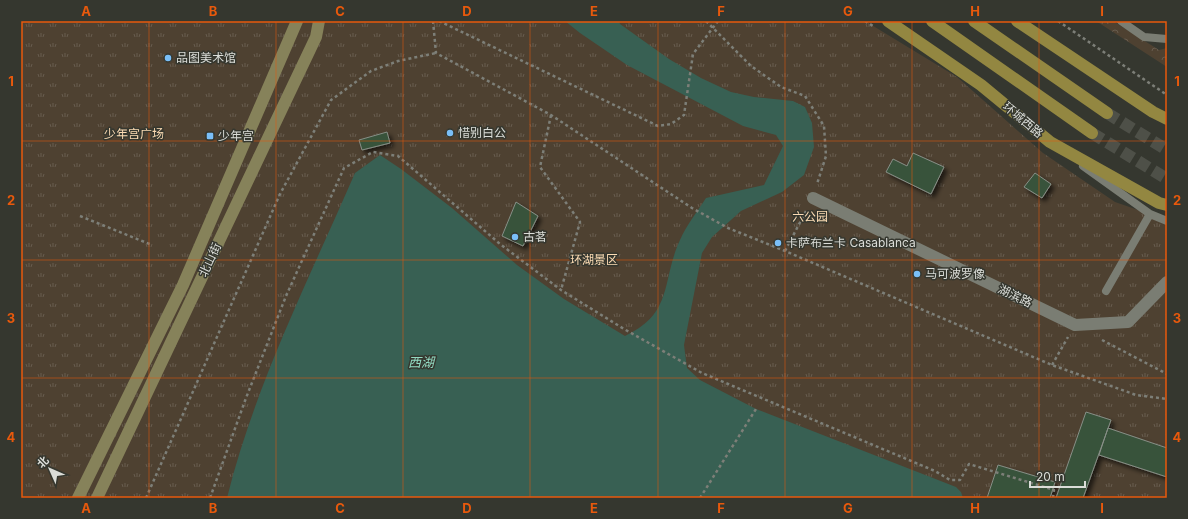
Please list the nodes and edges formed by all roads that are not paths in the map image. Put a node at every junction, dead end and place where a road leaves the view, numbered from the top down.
1 (297, 21) edge
2 (319, 21) edge
3 (888, 21) edge
4 (932, 21) edge
5 (974, 21) edge
6 (1017, 21) edge
7 (1121, 21) edge
8 (1167, 39) edge
9 (1107, 113) tunnel mouth
10 (1167, 119) edge
11 (1092, 133) tunnel mouth
12 (1050, 142) junction
13 (813, 198) road end
14 (1167, 205) edge
15 (1150, 214) junction
16 (1167, 221) edge
17 (1167, 282) edge
18 (1106, 290) dead end
19 (78, 498) edge
20 (97, 498) edge

1 - 19 main road, 北山街
2 - 20 main road, 北山街
3 - 12 main road, 环城西路
4 - 11 main road
5 - 9 main road
6 - 10 main road
7 - 8 lane
12 - 14 main road, 环城西路
12 - 15 lane
13 - 17 street, 湖滨路
15 - 16 lane
15 - 18 lane

